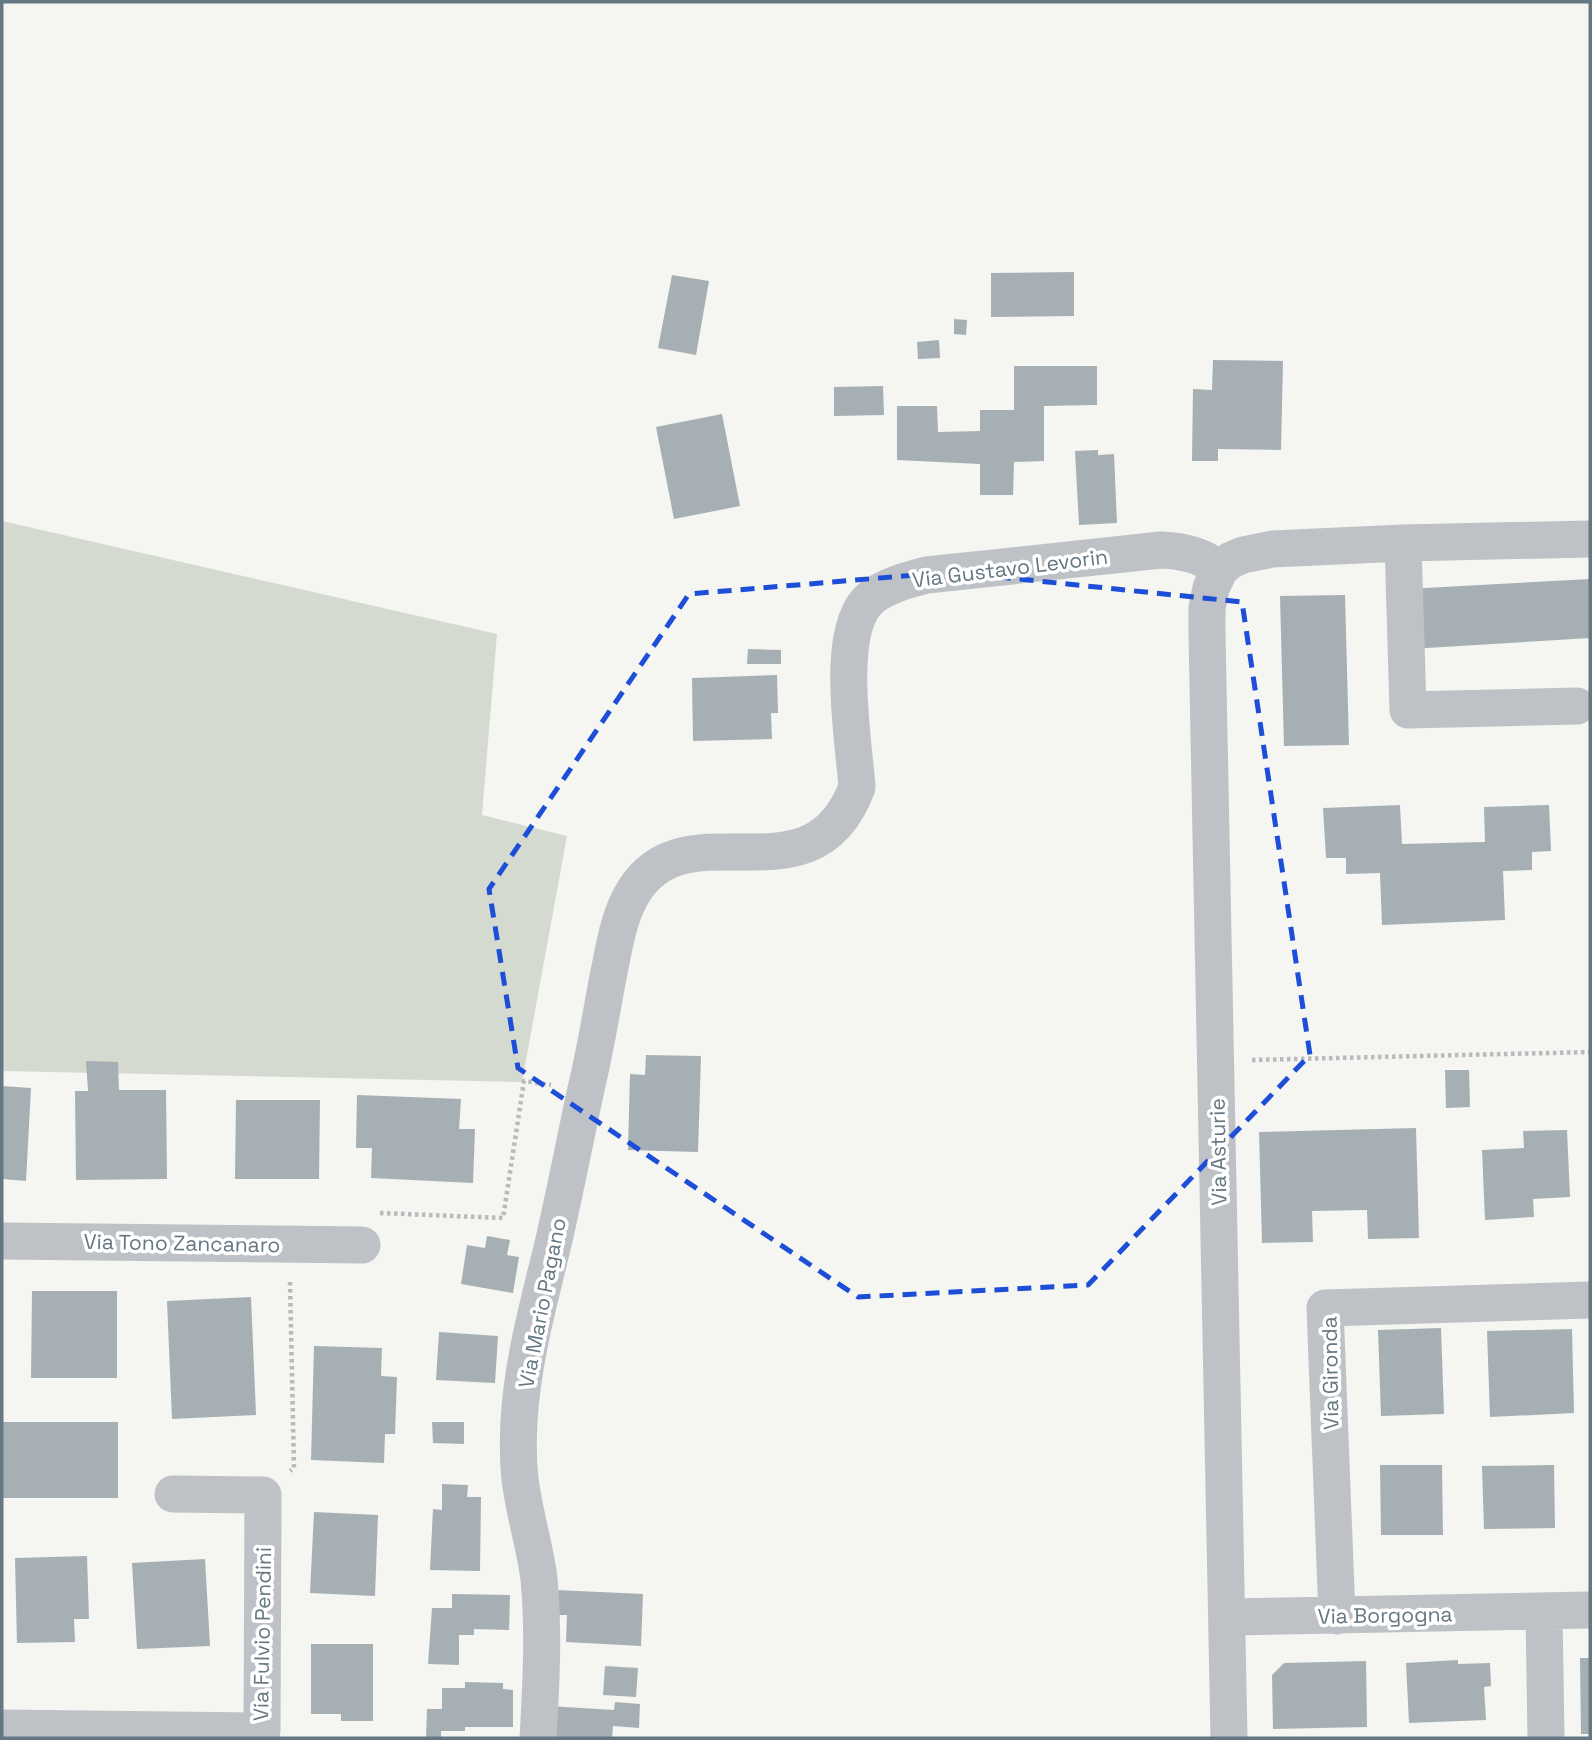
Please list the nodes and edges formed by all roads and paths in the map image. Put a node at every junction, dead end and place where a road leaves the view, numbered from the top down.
1 (1590, 539) edge
2 (1403, 543) junction
3 (1220, 569) junction
4 (1577, 706) dead end
5 (644, 878) joint
6 (1590, 1052) edge
7 (1216, 1061) junction
8 (586, 1089) junction
9 (367, 1228) joint
10 (2, 1241) edge
11 (289, 1244) junction
12 (1590, 1300) edge
13 (173, 1494) dead end
14 (263, 1494) junction
15 (1590, 1610) edge
16 (1544, 1611) junction
17 (1337, 1616) junction
18 (1227, 1617) junction
19 (2, 1728) edge
20 (538, 1738) edge
21 (1229, 1738) edge
22 (1546, 1738) edge

1 - 2 street
2 - 3 street
2 - 4 street
3 - 5 street, Via Gustavo Levorin
3 - 7 street, Via Asturie
5 - 8 street, Via Mario Pagano
6 - 7 path
7 - 18 street, Via Asturie
8 - 9 path
8 - 20 street, Via Mario Pagano
9 - 11 street, Via Tono Zancanaro
10 - 11 street, Via Tono Zancanaro
11 - 14 path
12 - 17 street, Via Gironda
13 - 14 street
14 - 19 street, Via Fulvio Pendini
15 - 16 street, Via Borgogna
16 - 17 street, Via Borgogna
16 - 22 street
17 - 18 street, Via Borgogna
18 - 21 street, Via Asturie

